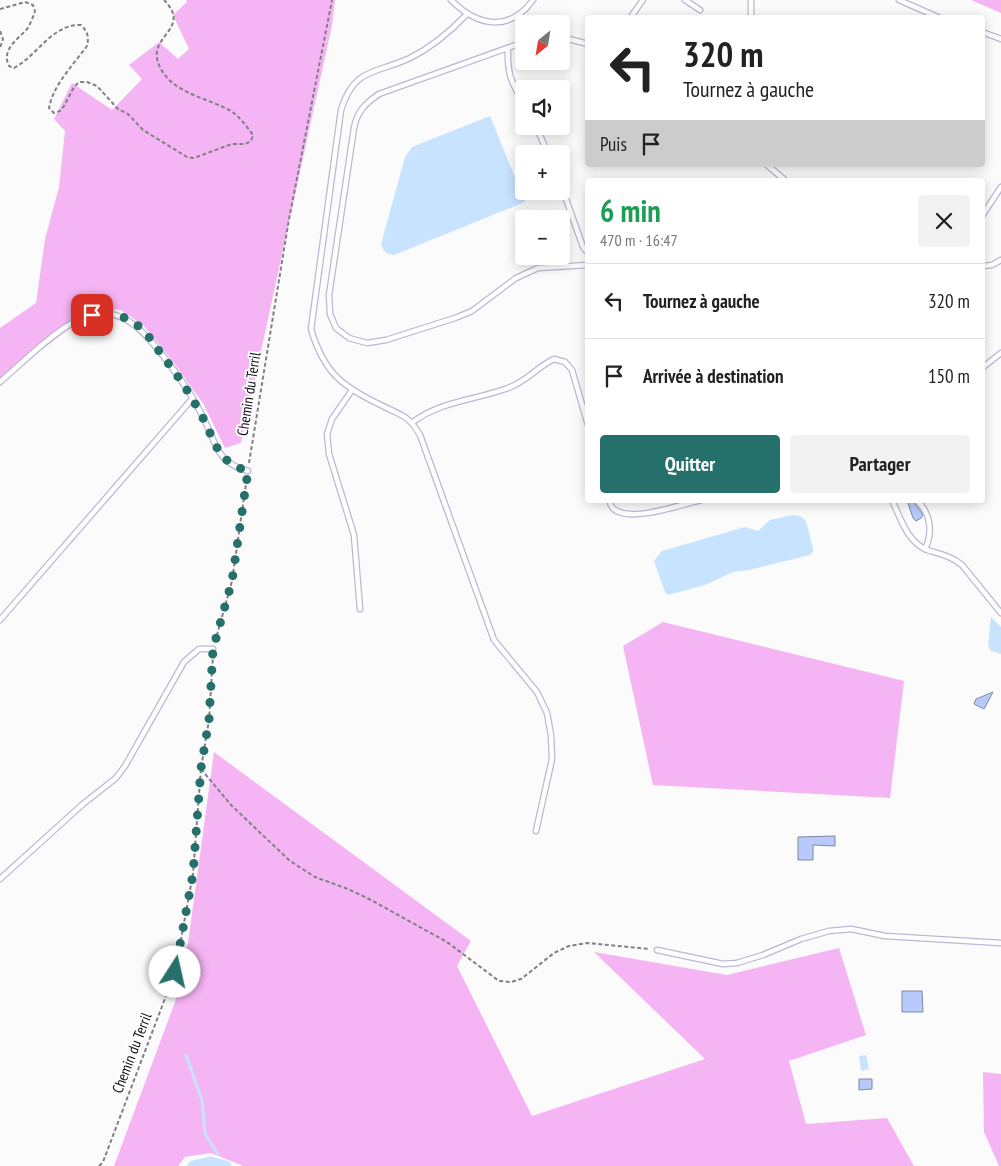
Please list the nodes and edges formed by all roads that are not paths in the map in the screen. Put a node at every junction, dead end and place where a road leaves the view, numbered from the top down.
1 (451, 0) edge
2 (533, 0) edge
3 (643, 0) edge
4 (685, 0) edge
5 (751, 0) edge
6 (899, 0) edge
7 (700, 10) dead end
8 (467, 14) junction
9 (632, 15) edge
10 (751, 15) edge
11 (933, 15) edge
12 (985, 33) edge
13 (570, 39) edge
14 (1001, 39) edge
15 (585, 43) edge
16 (515, 45) edge
17 (508, 48) junction
18 (515, 89) edge
19 (769, 167) edge
20 (783, 178) edge
21 (1001, 187) edge
22 (566, 200) edge
23 (985, 211) edge
24 (585, 249) edge
25 (1001, 260) edge
26 (585, 265) edge
27 (985, 266) edge
28 (1001, 353) edge
29 (985, 366) edge
30 (0, 382) edge
31 (352, 390) junction
32 (192, 399) junction
33 (585, 415) edge
34 (413, 422) junction
35 (248, 471) road end
36 (610, 503) edge
37 (687, 503) edge
38 (894, 503) edge
39 (920, 503) edge
40 (925, 549) junction
41 (360, 609) dead end
42 (1001, 612) edge
43 (0, 620) edge
44 (213, 649) road end
45 (536, 831) dead end
46 (0, 879) edge
47 (1001, 943) edge
48 (657, 950) road end

1 - 8 lane
2 - 8 lane
3 - 9 lane
4 - 7 lane
5 - 10 lane
6 - 11 lane
8 - 31 lane
12 - 14 lane
13 - 15 lane
16 - 17 lane
17 - 18 lane
17 - 26 lane
19 - 20 lane
21 - 23 lane
22 - 24 lane
25 - 27 lane
28 - 29 lane
30 - 32 lane
31 - 34 lane
31 - 41 lane
32 - 35 lane
32 - 43 lane
33 - 34 lane
34 - 45 lane
36 - 37 lane
38 - 40 lane
39 - 40 lane
40 - 42 lane
44 - 46 lane
47 - 48 lane

